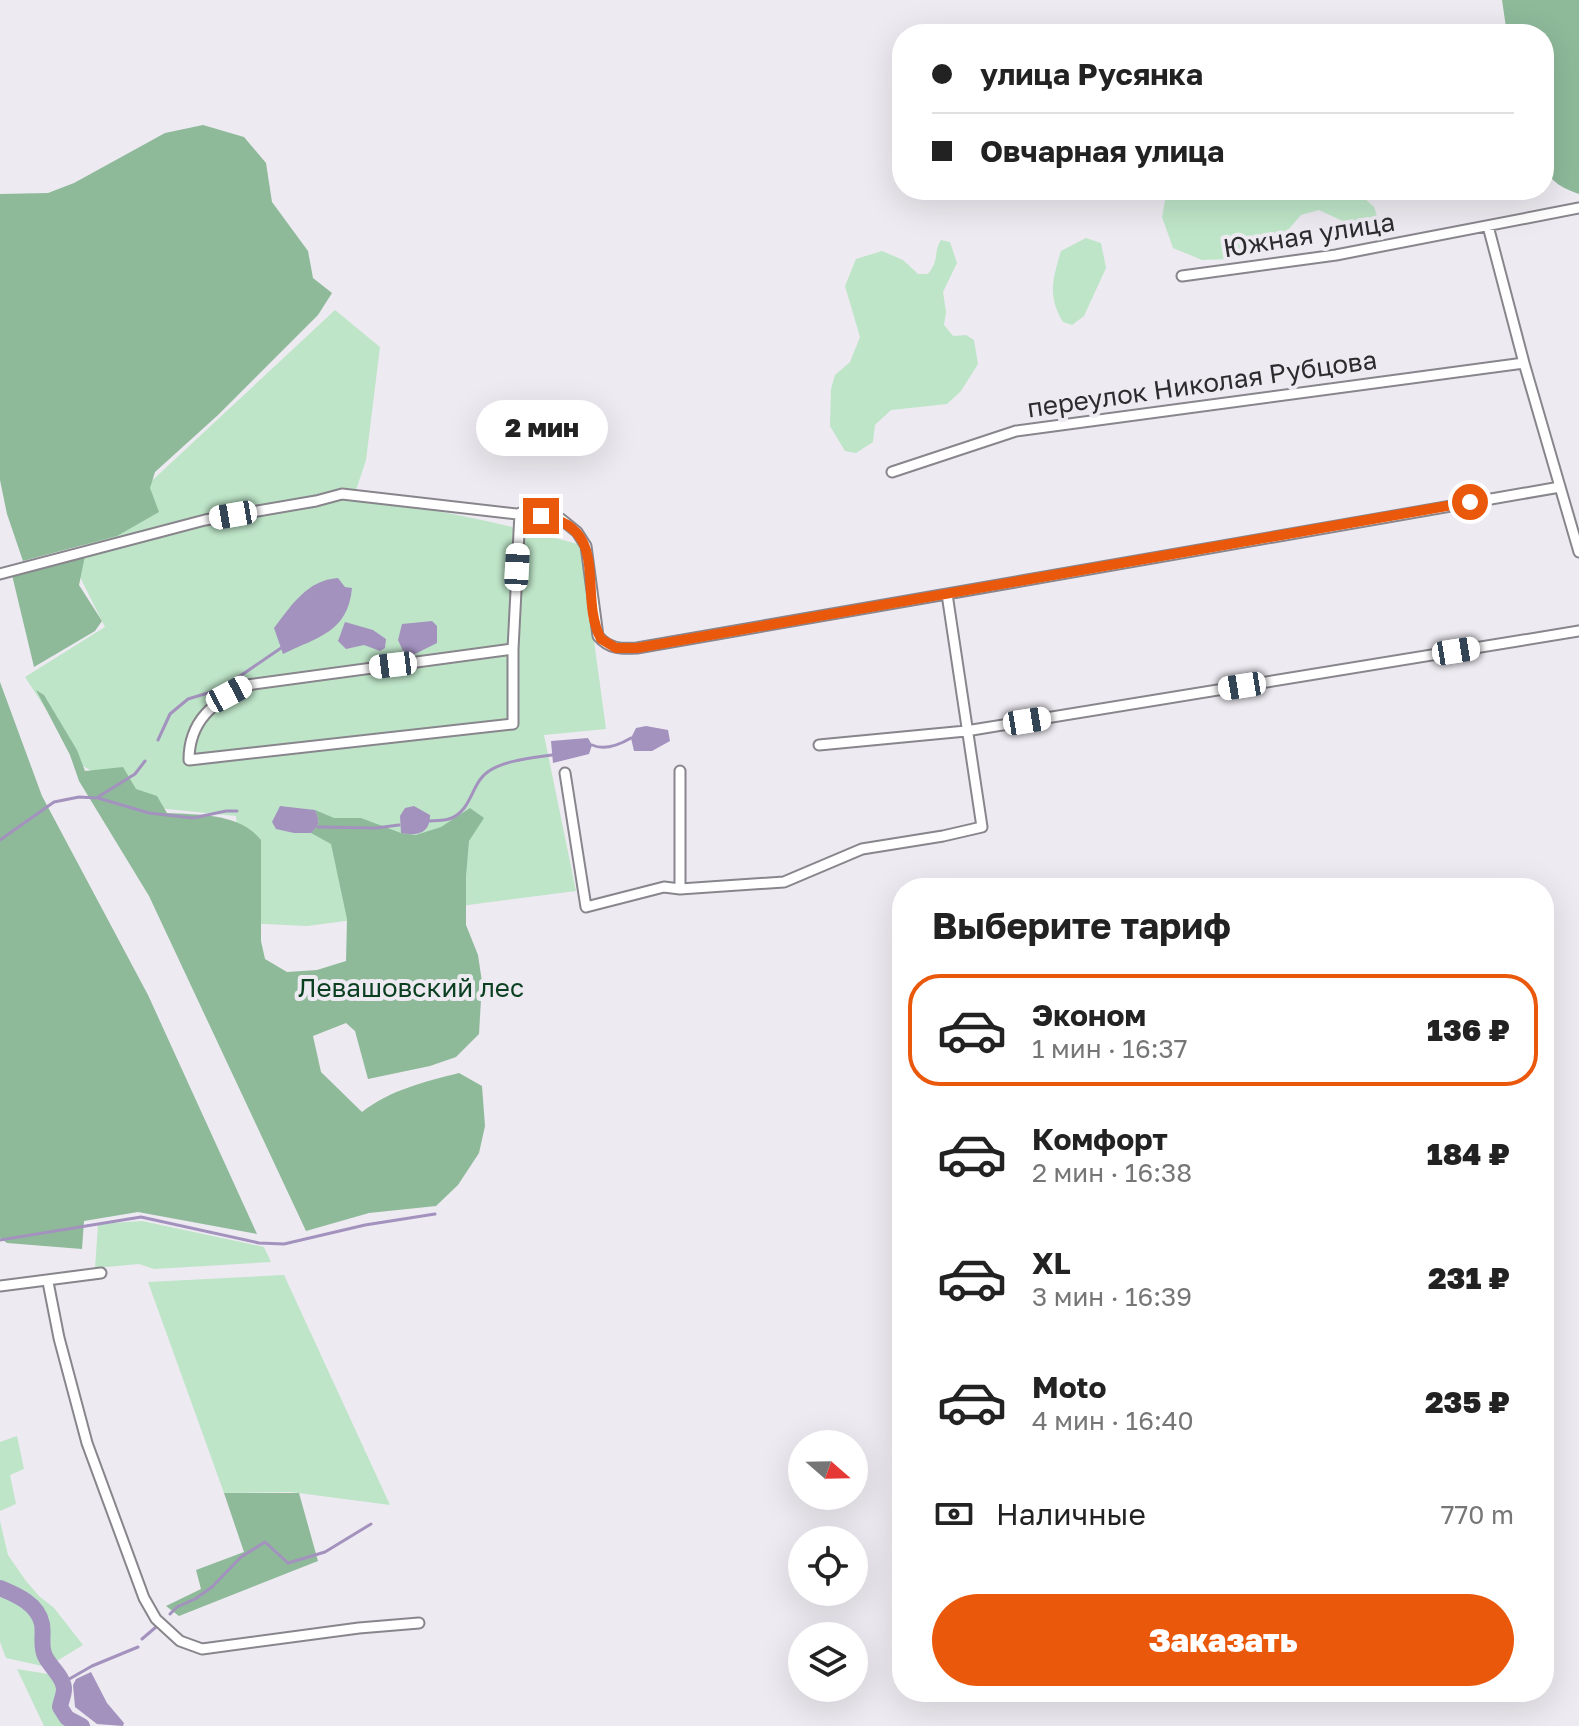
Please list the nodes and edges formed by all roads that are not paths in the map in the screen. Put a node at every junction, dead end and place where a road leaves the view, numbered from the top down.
1 (1579, 208) edge
2 (1488, 226) junction
3 (1182, 276) dead end
4 (1524, 363) junction
5 (892, 472) dead end
6 (1560, 487) junction
7 (520, 513) junction
8 (1579, 552) edge
9 (0, 574) edge
10 (947, 594) junction
11 (1579, 631) edge
12 (513, 649) junction
13 (966, 731) junction
14 (819, 745) dead end
15 (680, 771) dead end
16 (565, 773) dead end
17 (680, 889) junction
18 (101, 1273) dead end
19 (48, 1282) junction
20 (0, 1286) edge
21 (419, 1623) dead end

1 - 2 street, Южная улица
2 - 3 street, Южная улица
2 - 4 street
4 - 5 street, переулок Николая Рубцова
4 - 6 street
6 - 8 street
6 - 10 street
7 - 9 street
7 - 10 street
7 - 12 street
10 - 13 street
11 - 13 street
12 - 12 street
13 - 14 street
13 - 17 street
15 - 17 street
16 - 17 street
18 - 19 street
19 - 20 street
19 - 21 street

